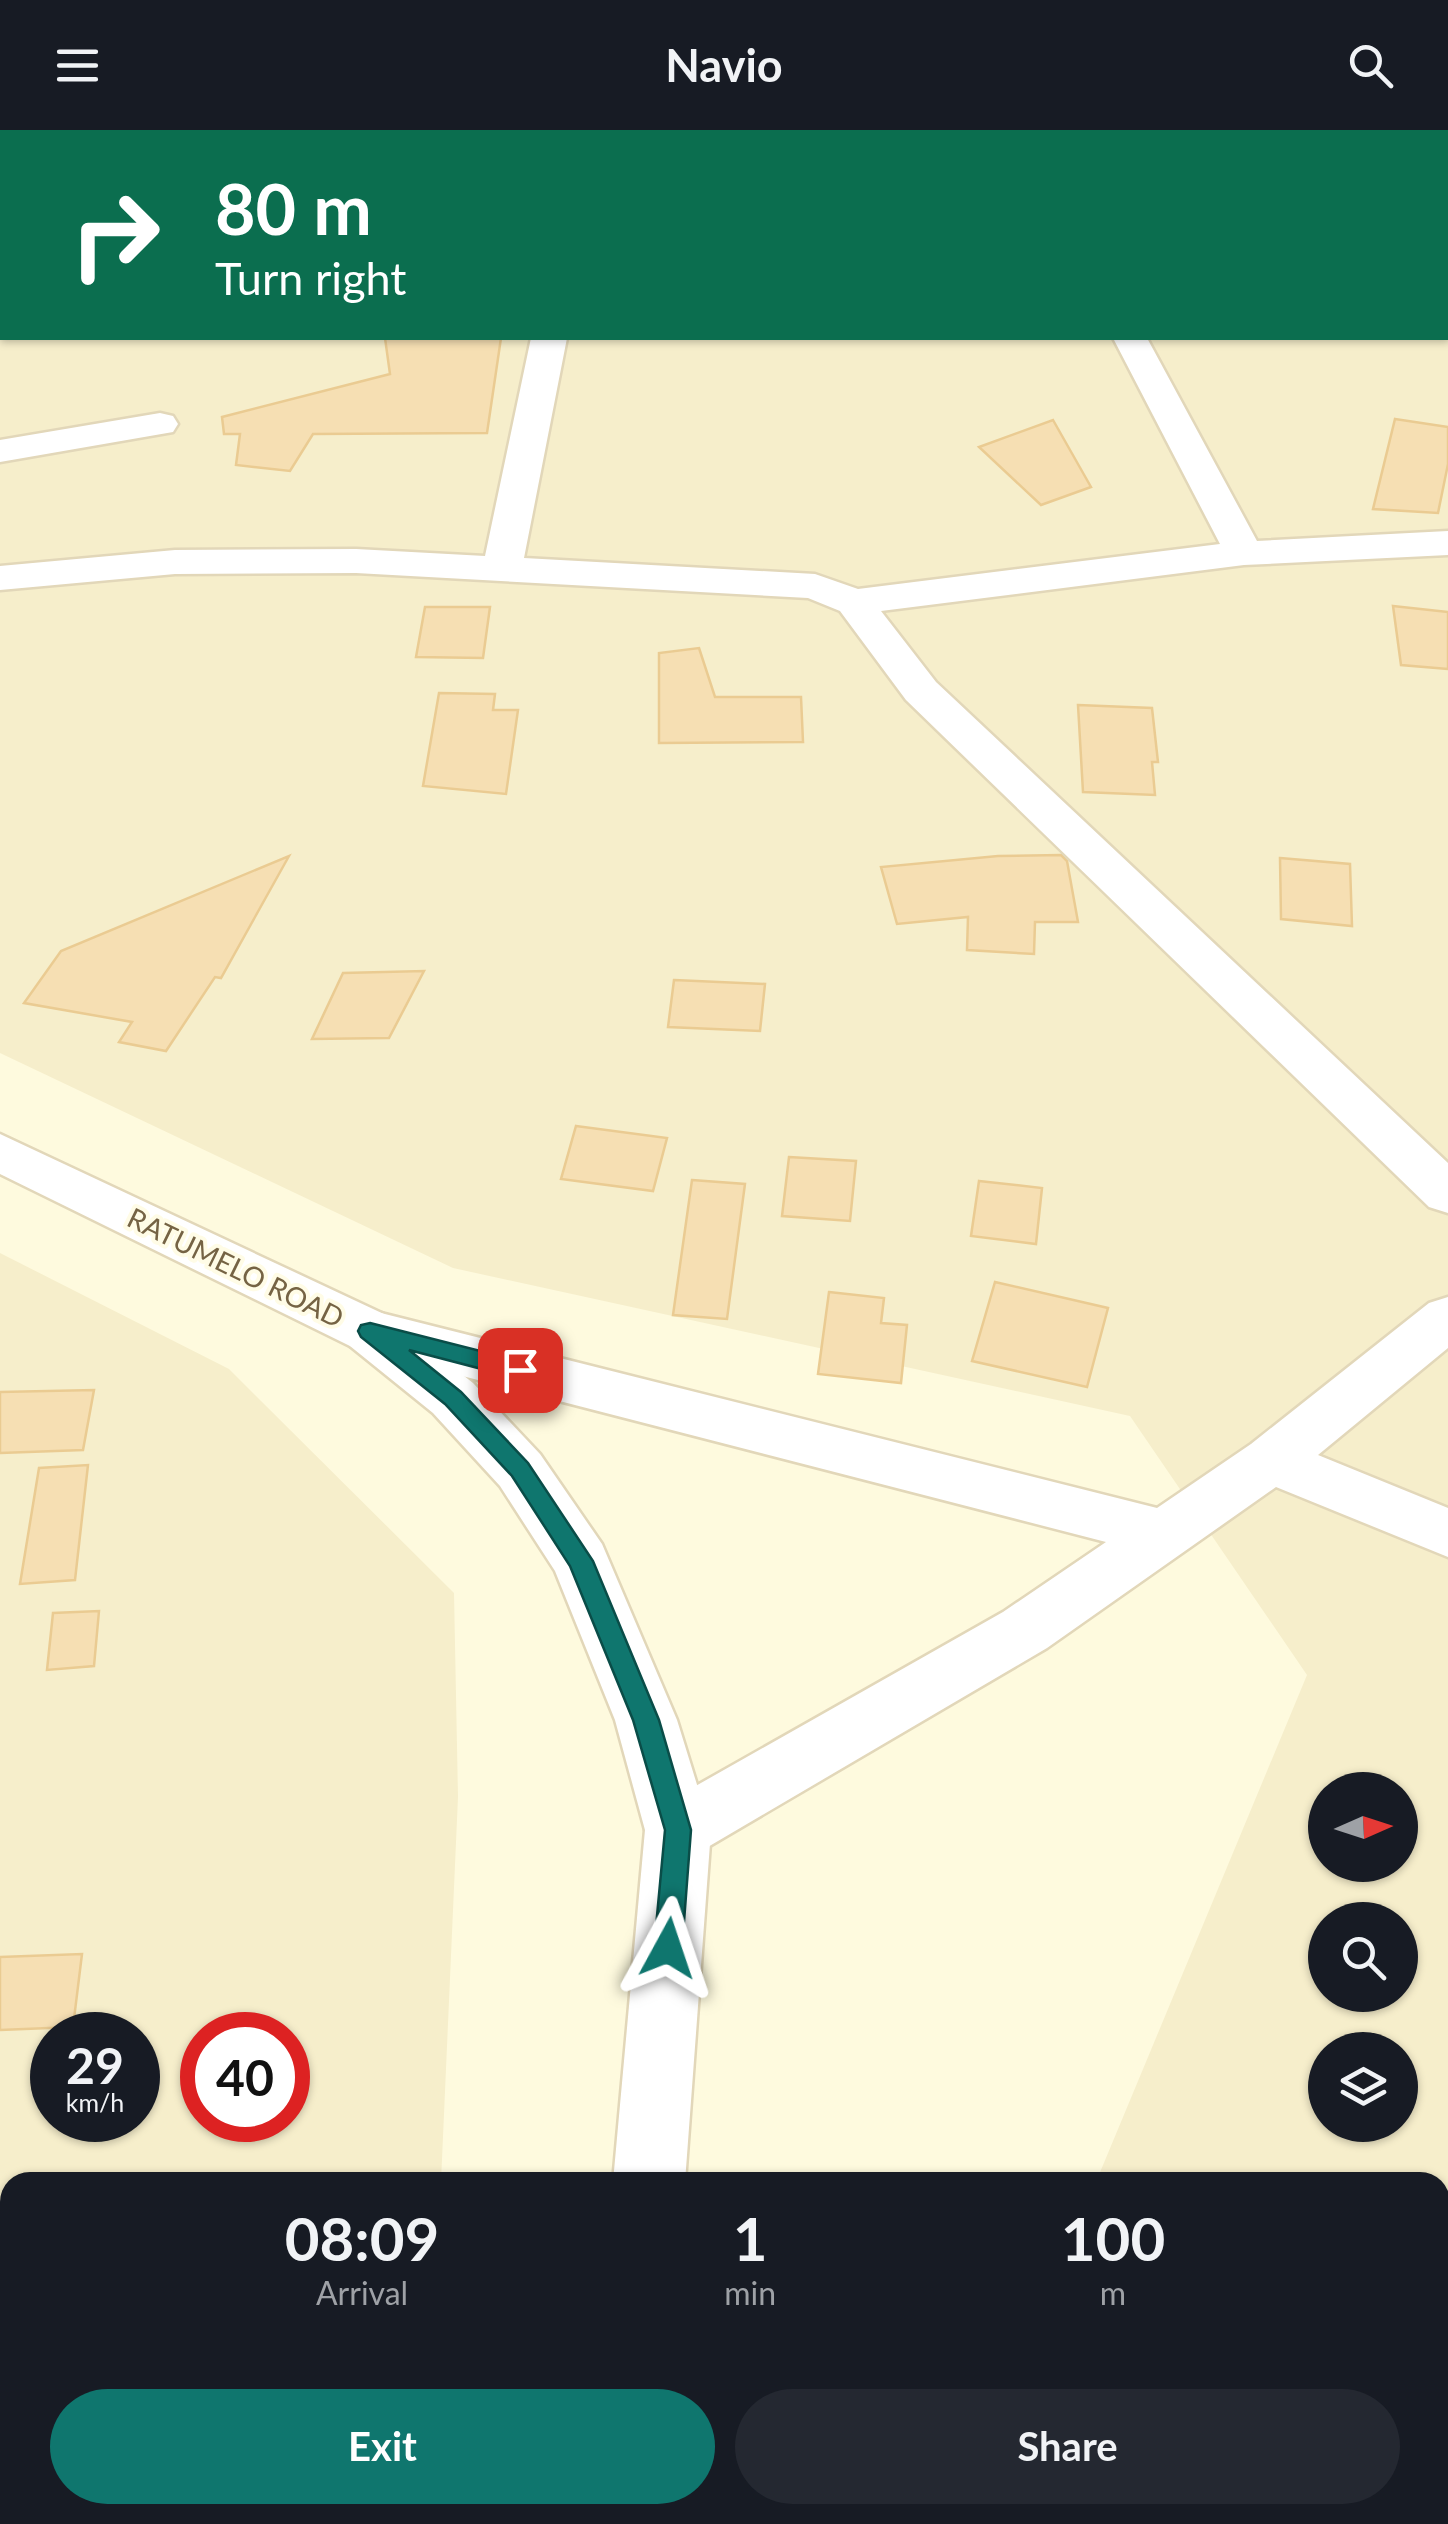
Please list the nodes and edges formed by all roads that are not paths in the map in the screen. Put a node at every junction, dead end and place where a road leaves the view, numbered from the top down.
1 (549, 340) edge
2 (1131, 340) edge
3 (160, 424) dead end
4 (0, 451) edge
5 (1448, 542) edge
6 (1244, 554) junction
7 (502, 569) junction
8 (0, 578) edge
9 (854, 602) junction
10 (0, 1152) edge
11 (1448, 1194) edge
12 (1446, 1322) edge
13 (370, 1331) junction
14 (1271, 1460) junction
15 (1162, 1533) junction
16 (1448, 1533) edge
17 (678, 1830) junction
18 (649, 2172) edge

1 - 7 street
2 - 6 street
3 - 4 street
5 - 6 street
6 - 9 street
7 - 8 street
7 - 9 street
9 - 11 street
10 - 13 street, RATUMELO ROAD
12 - 14 street
13 - 15 street
13 - 17 street, RATUMELO ROAD
14 - 15 street
14 - 16 street
15 - 17 street
17 - 18 street, RATUMELO ROAD

